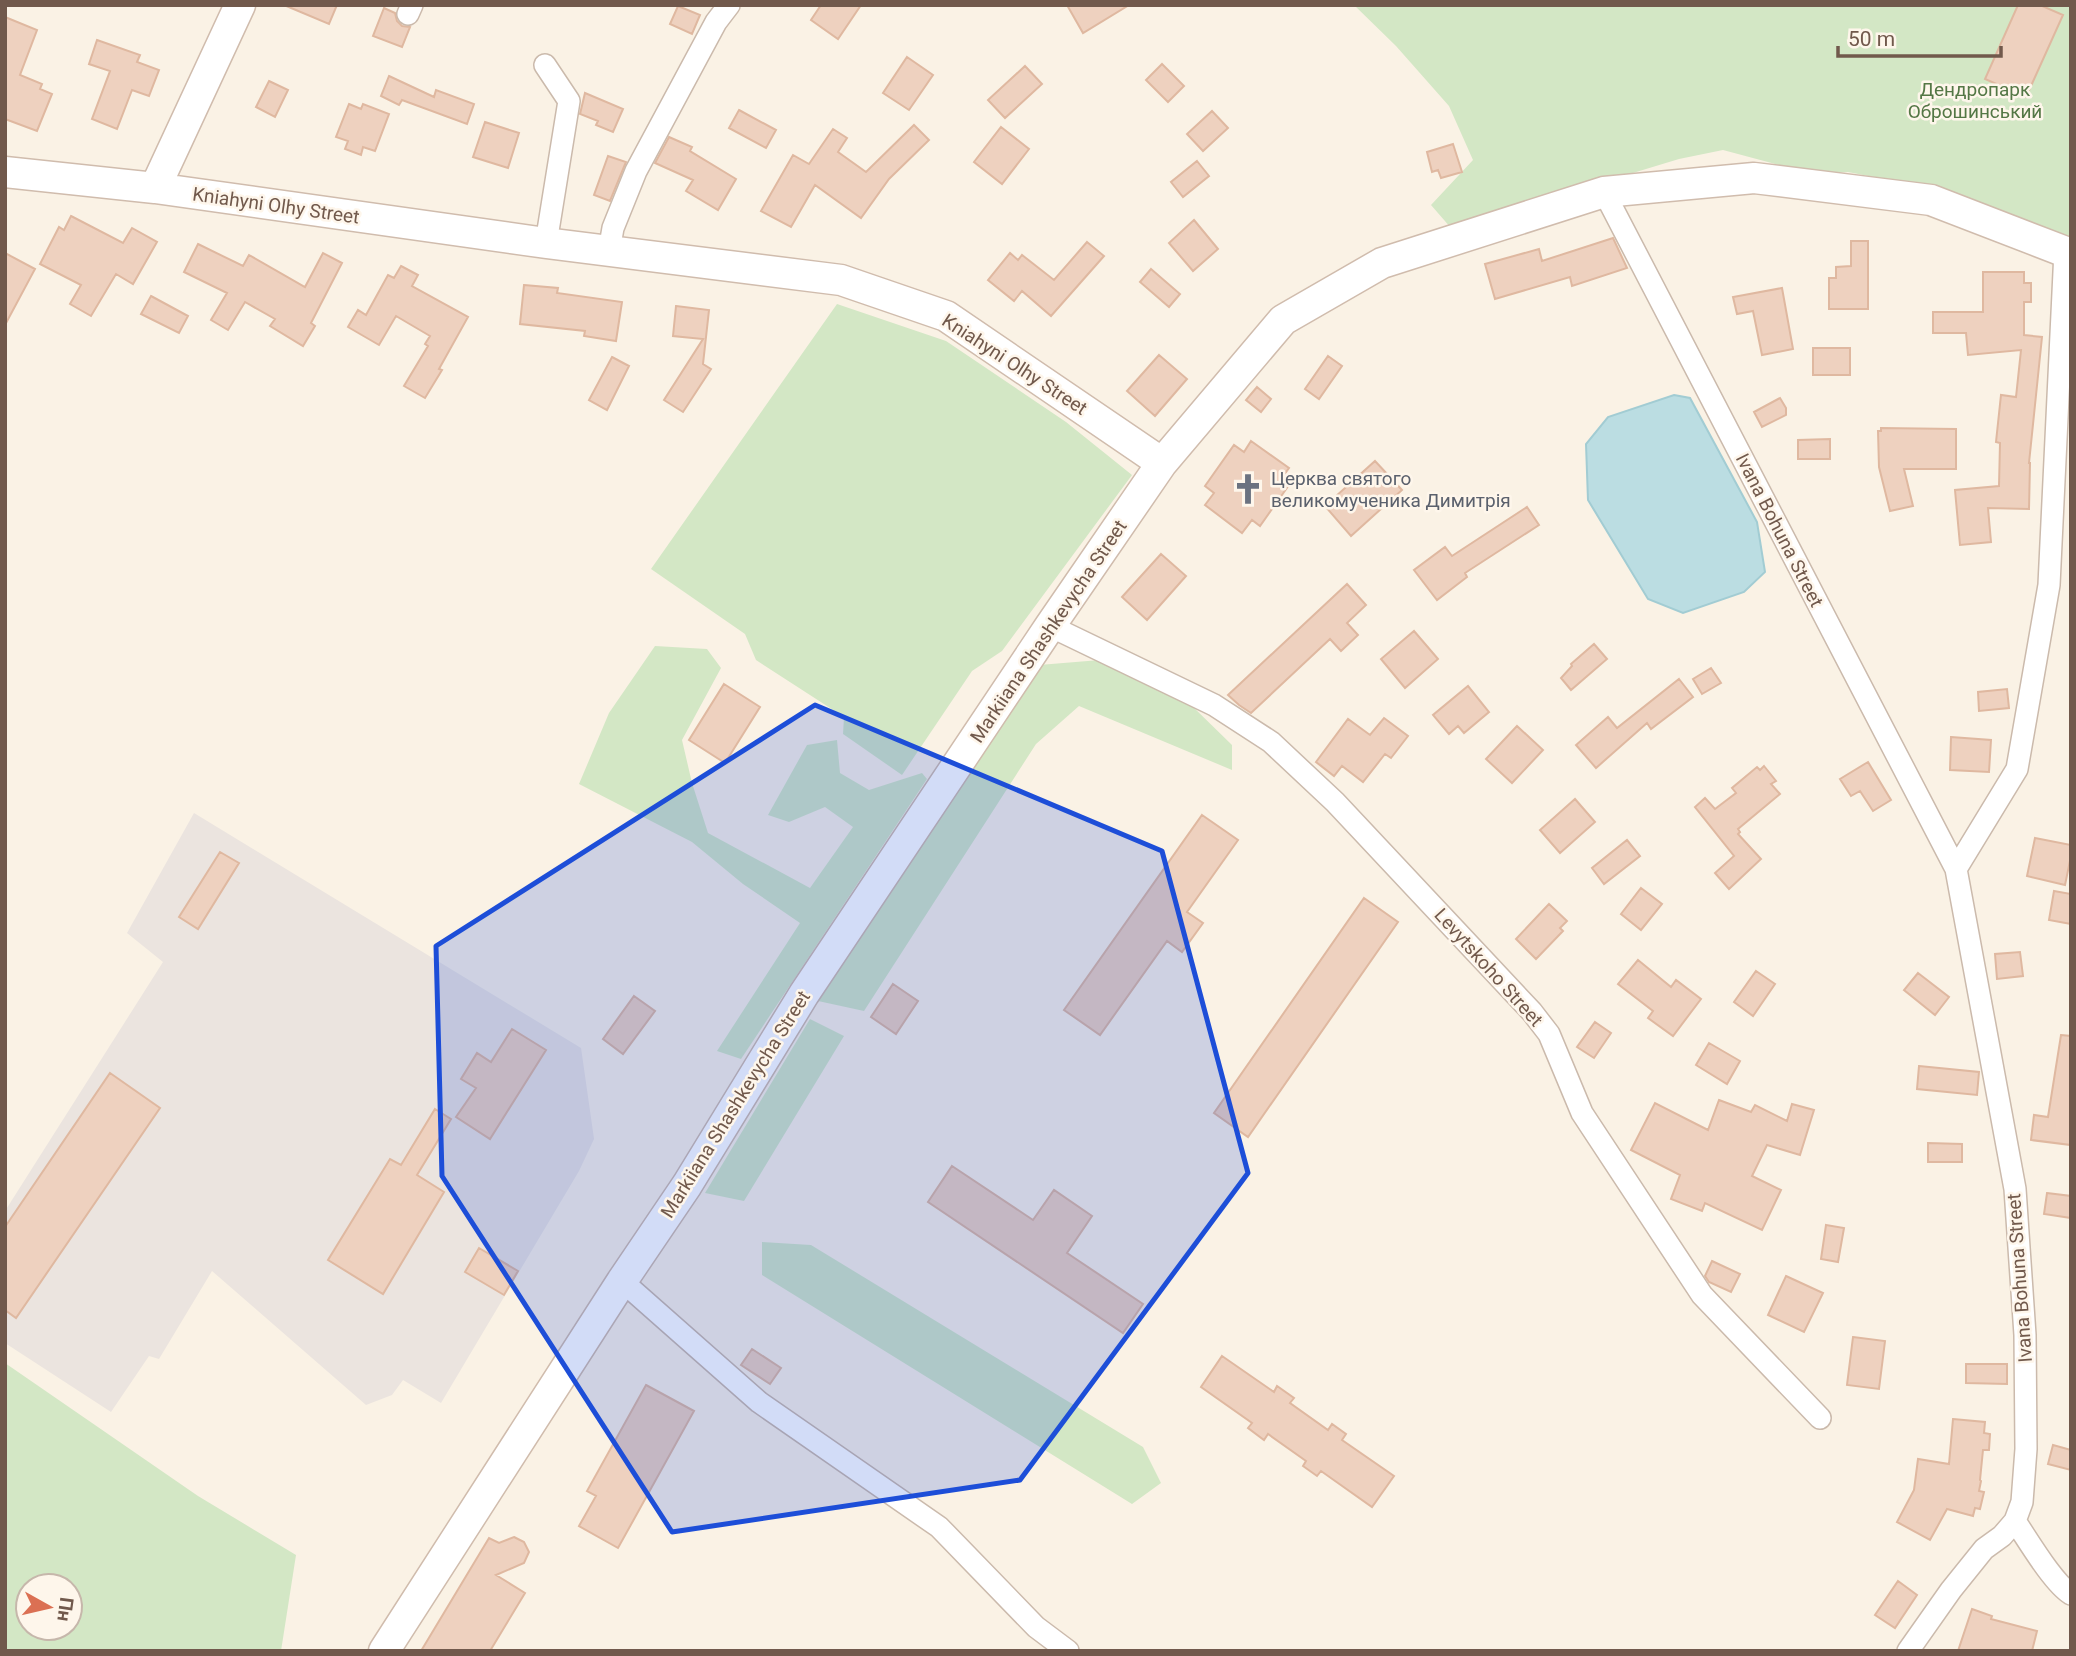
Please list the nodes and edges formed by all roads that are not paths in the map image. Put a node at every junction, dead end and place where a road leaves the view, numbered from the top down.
1 (240, 5) edge
2 (729, 5) edge
3 (545, 65) dead end
4 (5, 172) edge
5 (155, 188) junction
6 (1604, 192) junction
7 (546, 243) junction
8 (608, 251) junction
9 (2068, 253) edge
10 (1163, 463) junction
11 (1050, 626) junction
12 (1956, 869) junction
13 (622, 1281) junction
14 (1820, 1418) dead end
15 (2015, 1521) junction
16 (2071, 1594) edge
17 (384, 1651) edge
18 (1068, 1651) edge
19 (1908, 1651) edge

1 - 5 street
2 - 8 street
3 - 7 street
4 - 5 street, Kniahyni Olhy Street
5 - 7 street, Kniahyni Olhy Street
6 - 9 street, Markiiana Shashkevycha Street
6 - 10 street, Markiiana Shashkevycha Street
6 - 12 street, Ivana Bohuna Street
7 - 8 street, Kniahyni Olhy Street
8 - 10 street, Kniahyni Olhy Street
9 - 12 street
10 - 11 street, Markiiana Shashkevycha Street
11 - 13 street, Markiiana Shashkevycha Street
11 - 14 street, Levytskoho Street
12 - 15 street, Ivana Bohuna Street
13 - 17 street, Markiiana Shashkevycha Street
13 - 18 street
15 - 16 street
15 - 19 street

